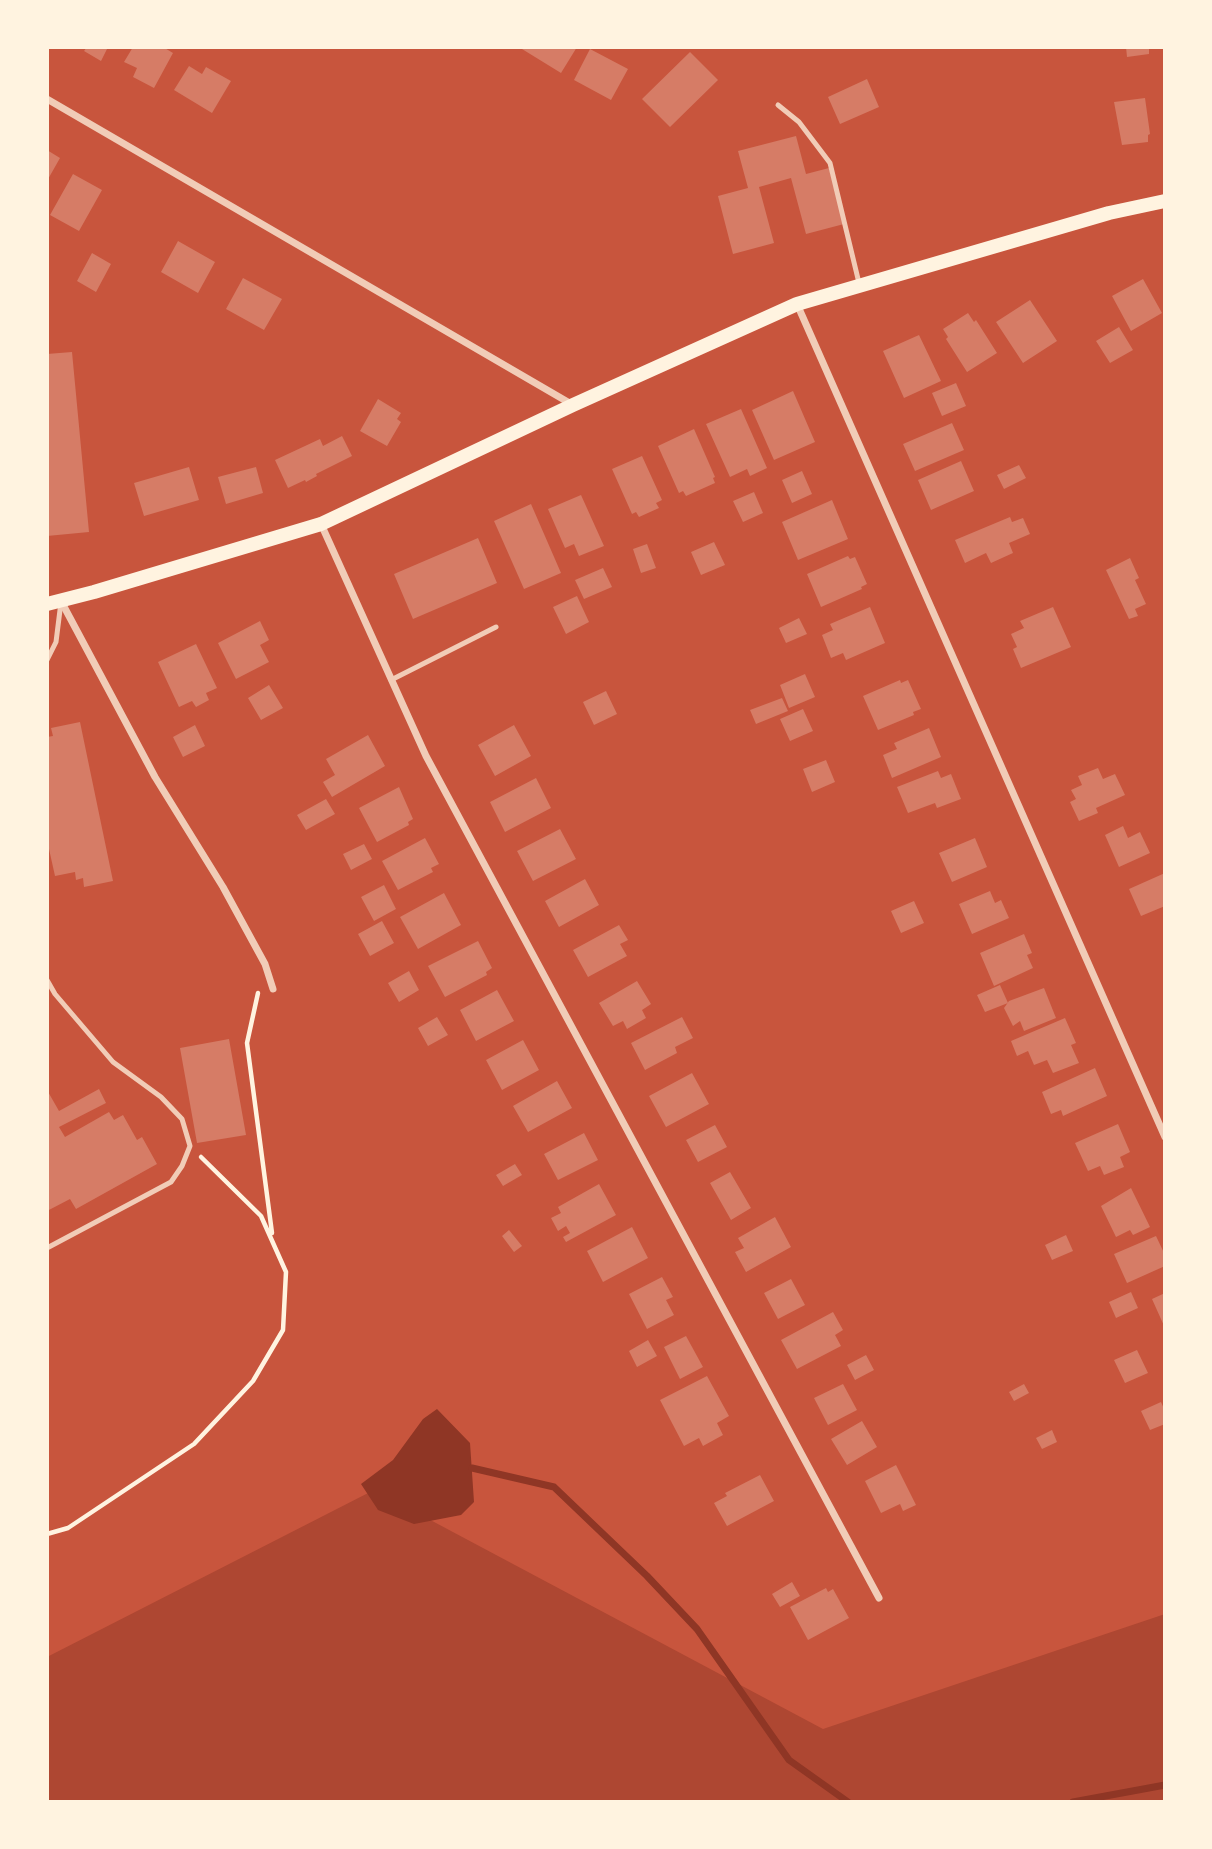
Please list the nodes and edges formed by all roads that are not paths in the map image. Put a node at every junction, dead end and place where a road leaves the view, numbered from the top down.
1 (47, 99) edge
2 (778, 105) dead end
3 (1165, 201) edge
4 (860, 286) junction
5 (797, 304) junction
6 (573, 405) junction
7 (321, 524) junction
8 (54, 603) edge
9 (496, 627) dead end
10 (47, 660) edge
11 (391, 680) junction
12 (47, 980) edge
13 (273, 989) dead end
14 (1165, 1138) edge
15 (47, 1248) edge
16 (879, 1598) dead end

1 - 6 street
2 - 4 lane
3 - 4 main road
4 - 5 main road
5 - 6 main road
5 - 14 street
6 - 7 main road
7 - 8 main road
7 - 11 street
8 - 10 lane
8 - 13 street
9 - 11 lane
11 - 16 street
12 - 15 lane

